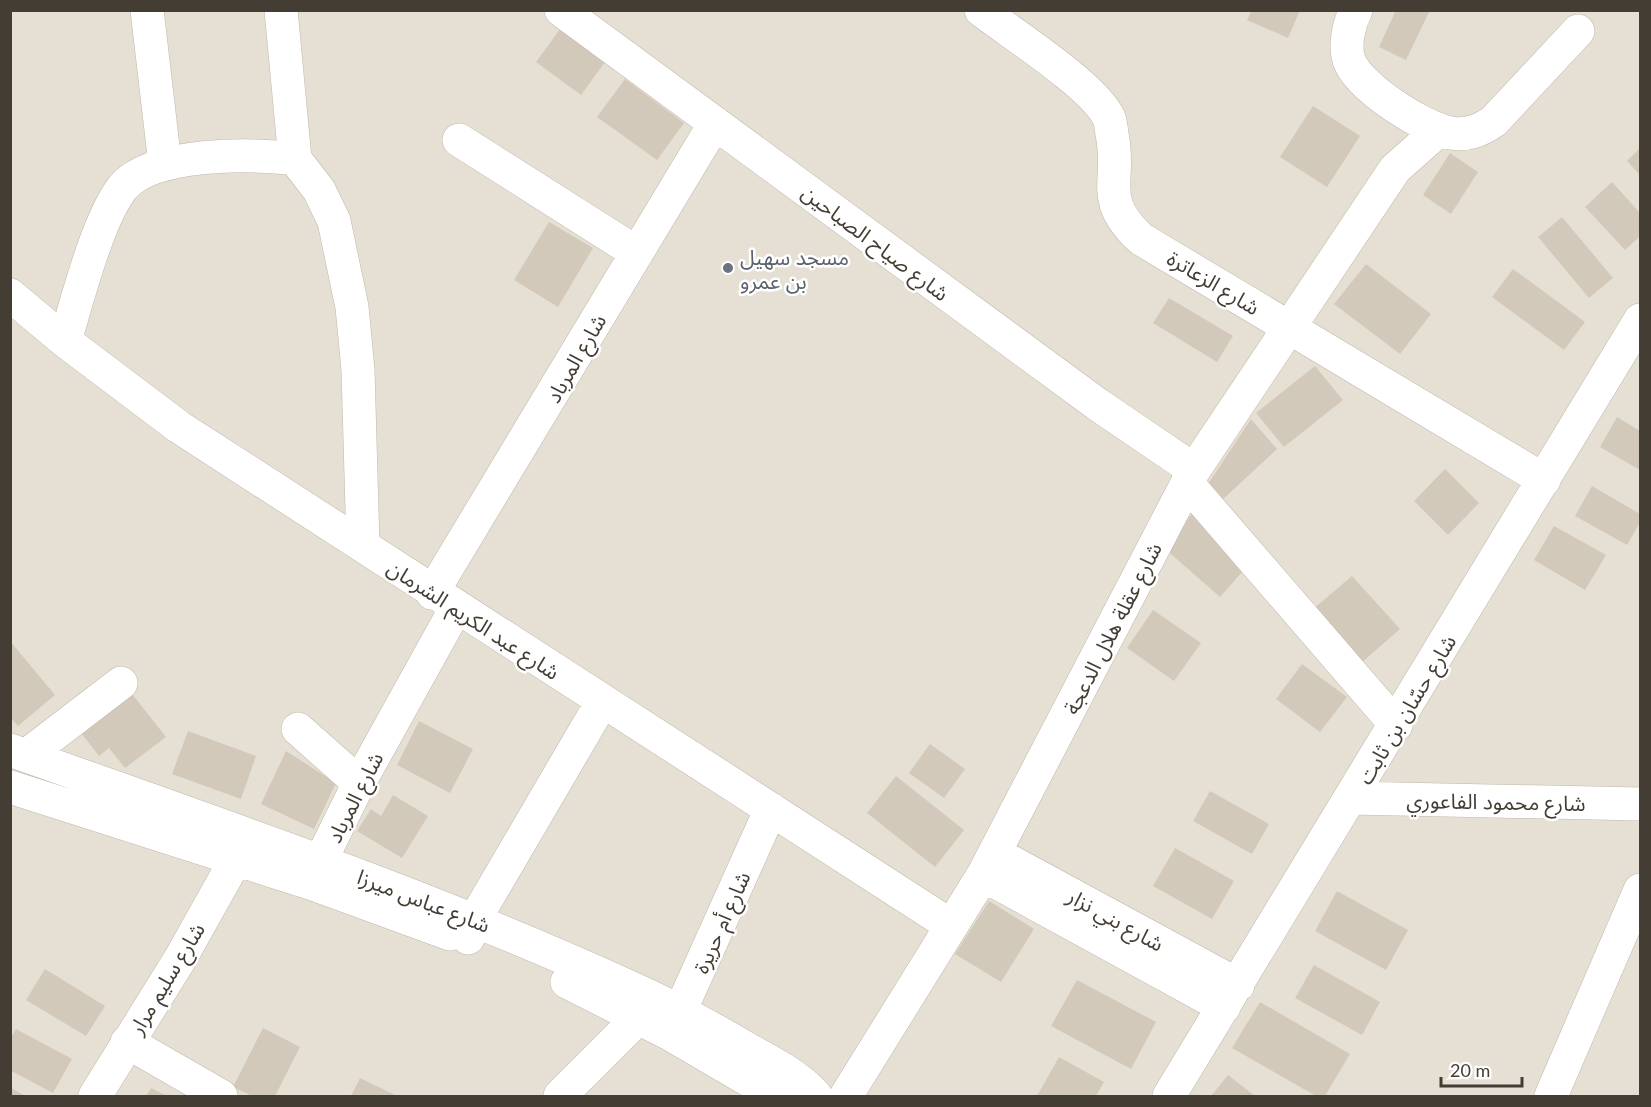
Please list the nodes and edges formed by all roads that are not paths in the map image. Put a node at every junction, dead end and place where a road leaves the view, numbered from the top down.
1 (147, 10) edge
2 (281, 10) edge
3 (561, 10) edge
4 (981, 10) edge
5 (1356, 10) edge
6 (1578, 31) dead end
7 (1397, 106) junction
8 (715, 123) junction
9 (1439, 130) junction
10 (459, 140) dead end
11 (295, 159) junction
12 (165, 164) junction
13 (1395, 169) junction
14 (637, 253) junction
15 (10, 295) edge
16 (1641, 320) edge
17 (1290, 328) junction
18 (65, 341) junction
19 (1191, 477) junction
20 (1544, 480) junction
21 (363, 546) junction
22 (444, 601) junction
23 (121, 683) dead end
24 (602, 702) junction
25 (1396, 725) junction
26 (298, 729) dead end
27 (19, 753) edge
28 (359, 783) junction
29 (10, 787) edge
30 (1351, 798) junction
31 (1641, 804) edge
32 (771, 809) junction
33 (236, 859) junction
34 (321, 860) junction
35 (989, 864) junction
36 (1641, 890) edge
37 (950, 925) junction
38 (471, 930) junction
39 (1231, 996) junction
40 (638, 1018) junction
41 (676, 1022) junction
42 (127, 1042) junction
43 (95, 1096) edge
44 (221, 1096) edge
45 (560, 1096) edge
46 (776, 1096) edge
47 (816, 1096) edge
48 (846, 1096) edge
49 (1169, 1096) edge
50 (1551, 1096) edge

1 - 12 street
2 - 11 street
3 - 8 street, شارع صياح الصباحين
4 - 17 street, شارع الزعاترة
5 - 7 street
6 - 9 street
7 - 9 street
7 - 13 street
8 - 14 street, شارع المرباد
8 - 19 street, شارع صياح الصباحين
9 - 13 street, شارع عقلة هلال الدعجة
10 - 14 street
11 - 12 street
11 - 21 street
12 - 18 street
13 - 17 street, شارع عقلة هلال الدعجة
14 - 22 street, شارع المرباد
15 - 18 street, شارع عبد الكريم الشرمان
16 - 20 street, شارع حسّان بن ثابت
17 - 19 street, شارع عقلة هلال الدعجة
17 - 20 street, شارع الزعاترة
18 - 21 street, شارع عبد الكريم الشرمان
19 - 25 street, شارع صياح الصباحين
19 - 35 street, شارع عقلة هلال الدعجة
20 - 25 street, شارع حسّان بن ثابت
21 - 22 street, شارع عبد الكريم الشرمان
22 - 24 street, شارع عبد الكريم الشرمان
22 - 28 street, شارع المرباد
23 - 27 street
24 - 32 street, شارع عبد الكريم الشرمان
24 - 38 street
25 - 30 street, شارع حسّان بن ثابت
26 - 28 street
27 - 34 street, شارع عباس ميرزا
28 - 34 street, شارع المرباد
29 - 33 street, شارع عباس ميرزا
30 - 31 street, شارع محمود الفاعوري
30 - 39 street, شارع حسّان بن ثابت
32 - 37 street, شارع عبد الكريم الشرمان
32 - 41 street, شارع أم حريرة
33 - 38 street, شارع عباس ميرزا
33 - 42 street, شارع سليم مرار
34 - 38 street, شارع عباس ميرزا
35 - 37 street, شارع عقلة هلال الدعجة
35 - 39 street, شارع بني نزار
36 - 50 street
37 - 48 street, شارع عقلة هلال الدعجة
38 - 40 street, شارع عباس ميرزا
38 - 41 street, شارع عباس ميرزا
39 - 49 street, شارع حسّان بن ثابت
40 - 41 street, شارع عباس ميرزا
40 - 45 street
41 - 46 street, شارع عباس ميرزا
41 - 47 street, شارع عباس ميرزا
42 - 43 street, شارع سليم مرار
42 - 44 street

